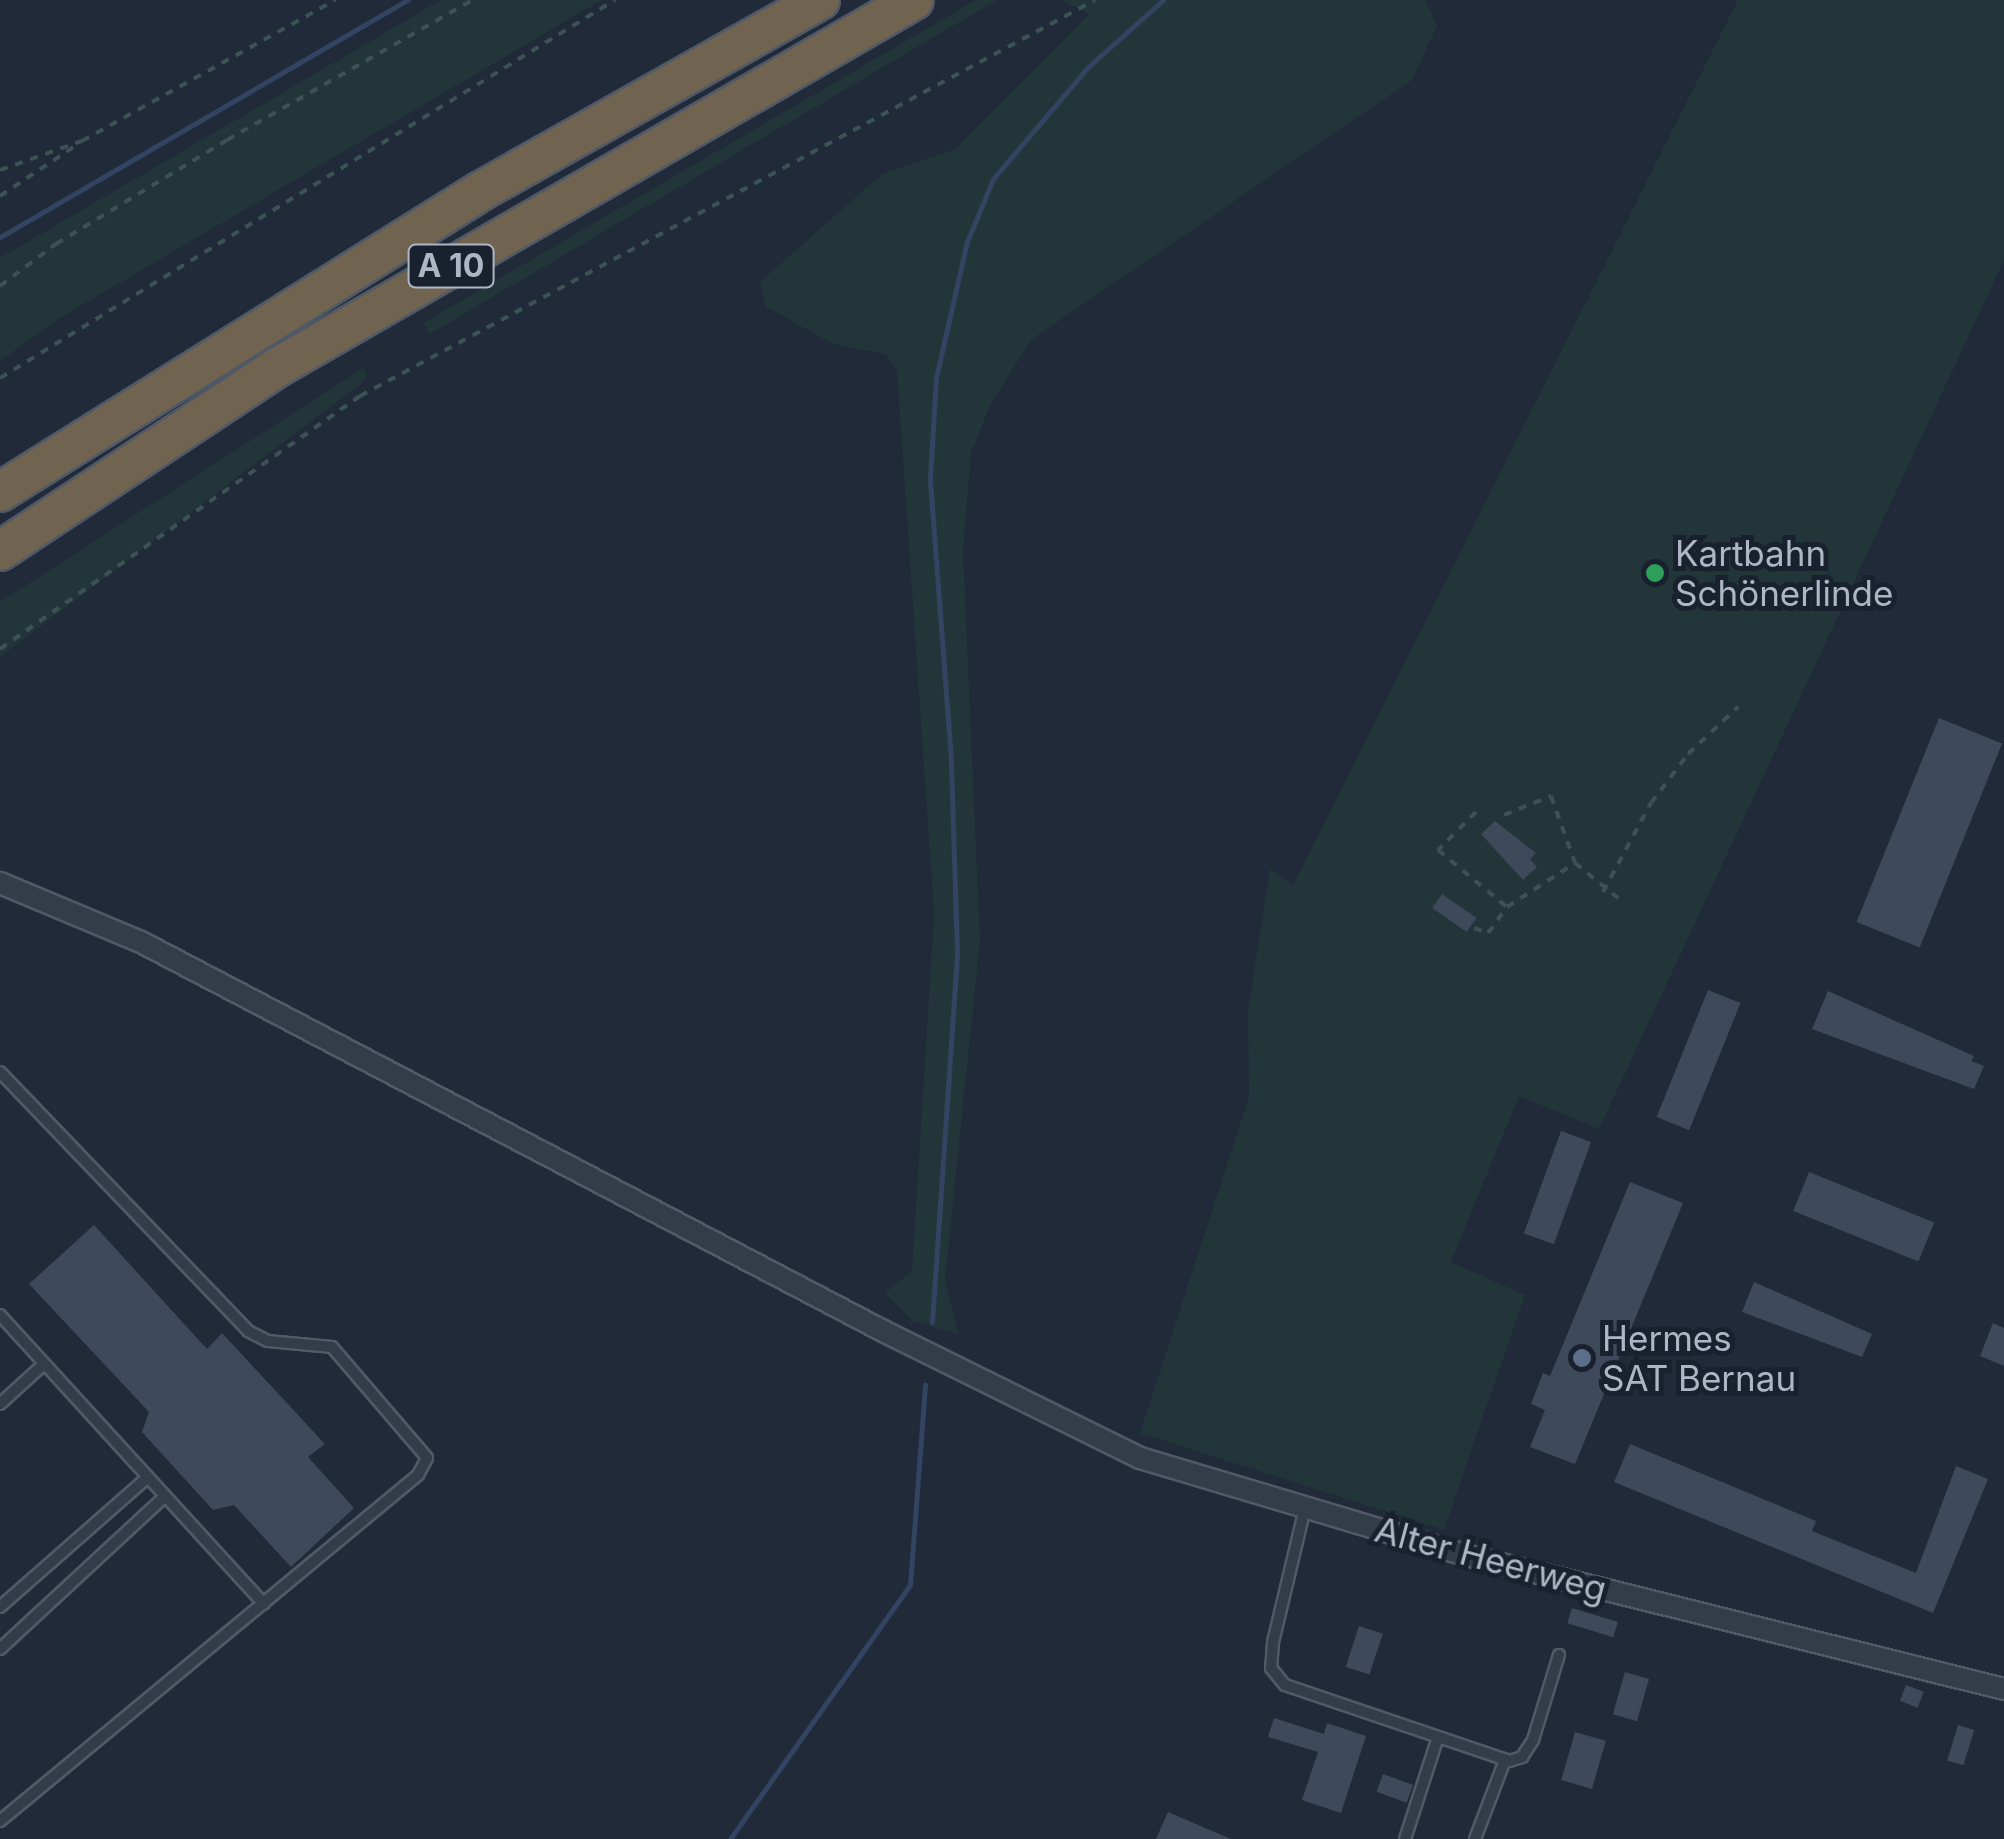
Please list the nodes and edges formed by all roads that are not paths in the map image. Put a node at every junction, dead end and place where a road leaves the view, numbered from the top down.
1 (820, 0) edge
2 (914, 0) edge
3 (0, 492) edge
4 (0, 551) edge
5 (0, 883) edge
6 (0, 1072) edge
7 (0, 1315) edge
8 (44, 1364) junction
9 (0, 1404) edge
10 (148, 1477) junction
11 (165, 1496) junction
12 (1305, 1508) junction
13 (264, 1604) junction
14 (0, 1607) edge
15 (0, 1649) edge
16 (1559, 1655) dead end
17 (2004, 1688) edge
18 (1438, 1737) junction
19 (1505, 1760) junction
20 (0, 1821) edge
21 (1405, 1839) edge
22 (1475, 1839) edge

1 - 3 highway, A 10
2 - 4 highway, A 10
5 - 12 street, Alter Heerweg
6 - 13 lane
7 - 8 lane
8 - 9 lane
8 - 10 lane
10 - 11 lane
10 - 14 lane
11 - 13 lane
11 - 15 lane
12 - 17 street, Alter Heerweg
12 - 18 lane
13 - 20 lane
16 - 19 lane
18 - 19 lane
18 - 21 lane
19 - 22 lane

